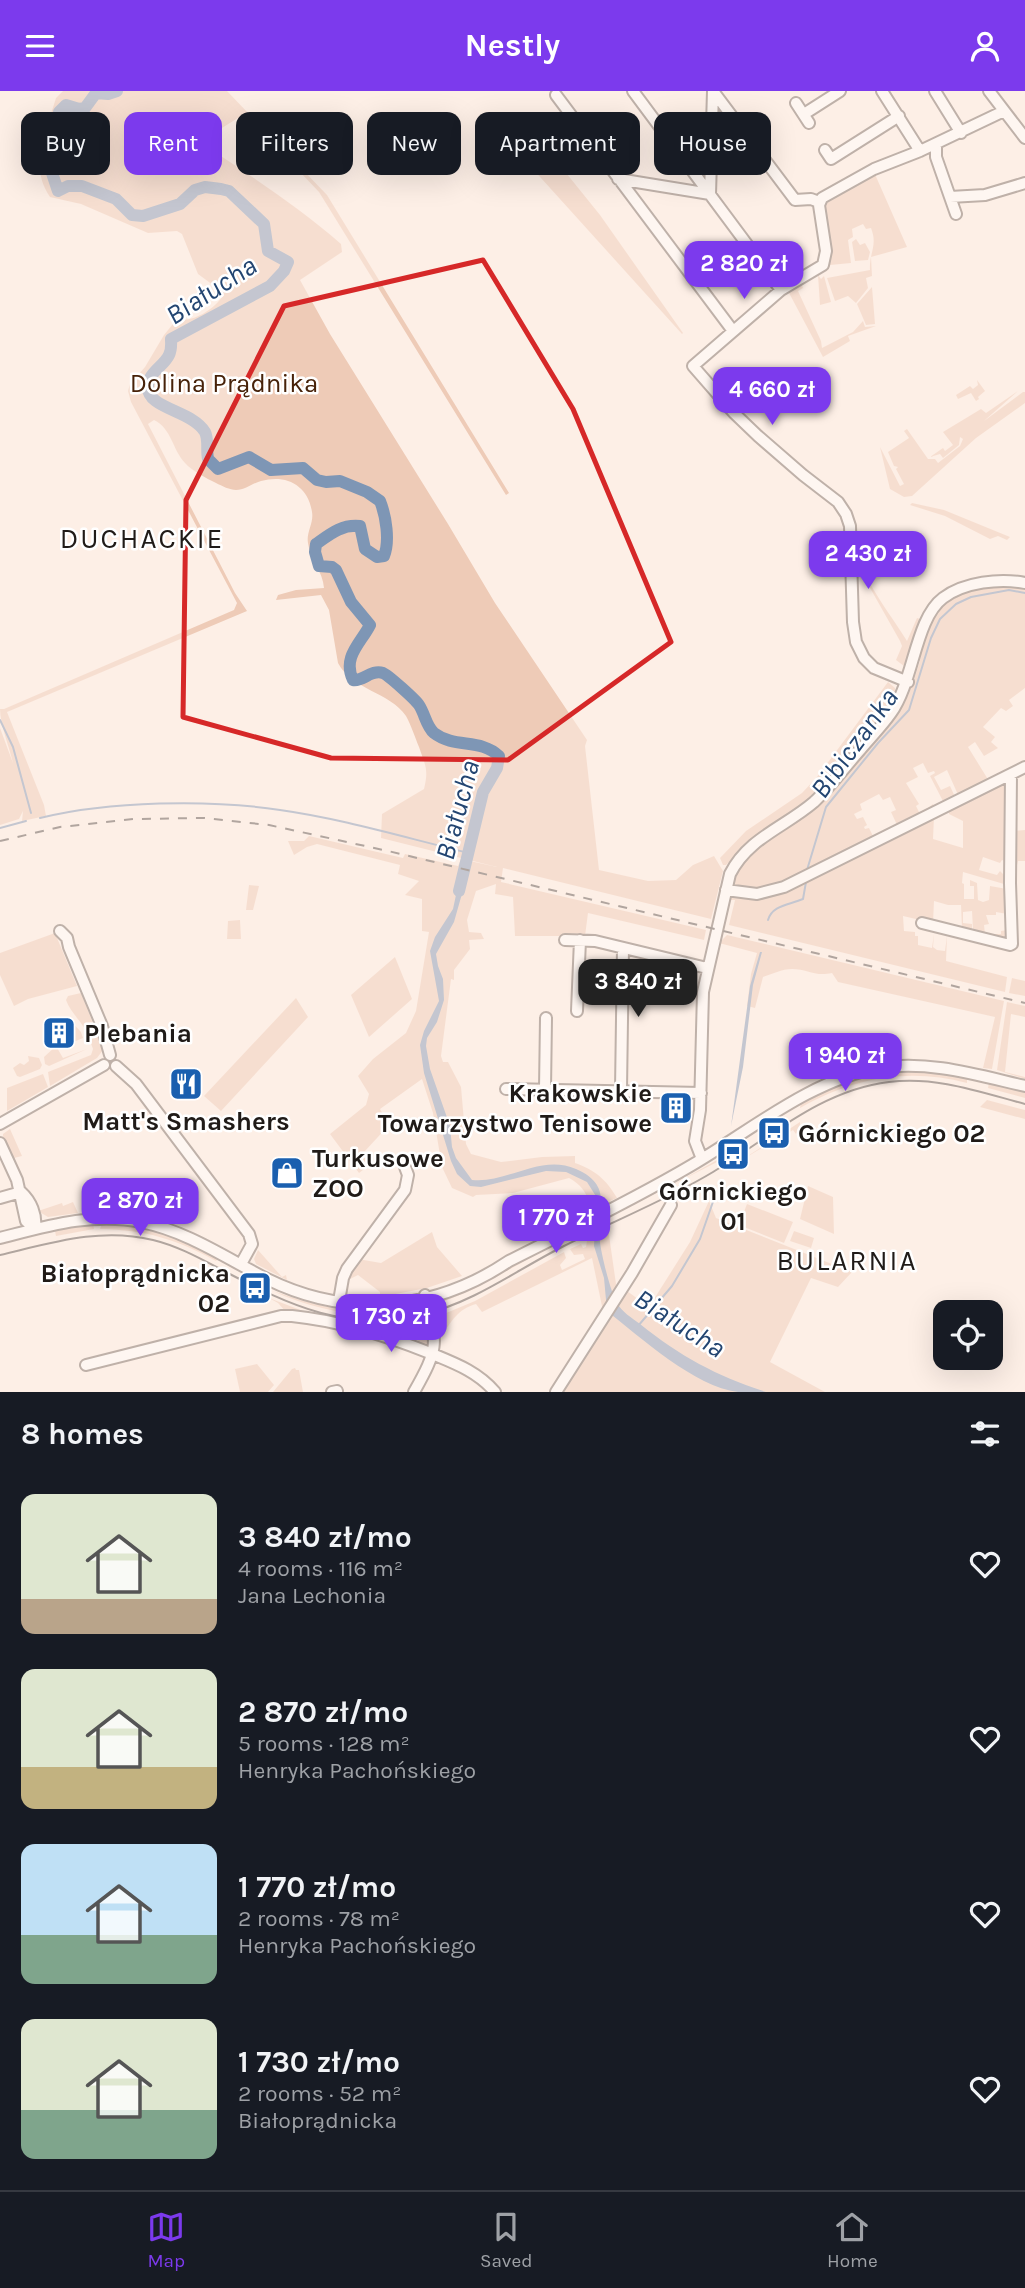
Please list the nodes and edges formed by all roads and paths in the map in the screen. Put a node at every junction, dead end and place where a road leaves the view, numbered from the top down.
1 (633, 91) edge
2 (713, 91) edge
3 (840, 91) edge
4 (882, 91) edge
5 (935, 91) edge
6 (989, 91) edge
7 (555, 95) dead end
8 (796, 103) dead end
9 (1004, 111) junction
10 (898, 116) junction
11 (961, 133) junction
12 (1025, 138) edge
13 (936, 144) junction
14 (825, 150) dead end
15 (920, 151) junction
16 (618, 179) junction
17 (1025, 183) edge
18 (709, 194) junction
19 (950, 197) junction
20 (819, 202) junction
21 (956, 214) dead end
22 (781, 290) junction
23 (733, 331) junction
24 (1025, 583) edge
25 (908, 682) junction
26 (1025, 768) edge
27 (1011, 775) junction
28 (726, 890) junction
29 (922, 923) dead end
30 (1012, 930) junction
31 (60, 931) dead end
32 (1024, 933) edge
33 (565, 940) dead end
34 (580, 940) junction
35 (623, 948) junction
36 (707, 968) junction
37 (577, 1011) dead end
38 (546, 1018) dead end
39 (110, 1062) junction
40 (1025, 1086) edge
41 (506, 1089) dead end
42 (545, 1089) junction
43 (621, 1090) junction
44 (701, 1093) junction
45 (0, 1124) edge
46 (0, 1143) edge
47 (402, 1159) dead end
48 (702, 1160) junction
49 (21, 1192) junction
50 (0, 1198) edge
51 (671, 1205) dead end
52 (35, 1229) junction
53 (0, 1238) edge
54 (241, 1264) junction
55 (425, 1297) junction
56 (339, 1301) junction
57 (433, 1355) junction
58 (86, 1365) dead end
59 (414, 1392) edge
60 (495, 1392) edge
61 (556, 1392) edge

1 - 18 street
2 - 18 street
2 - 20 street
3 - 8 street
4 - 10 street
5 - 11 street
6 - 9 street
7 - 16 street
9 - 11 street
9 - 12 street
10 - 14 street
10 - 15 street
11 - 13 street
13 - 15 street
13 - 19 street
15 - 20 street
16 - 18 street
16 - 23 street
17 - 19 street
18 - 22 street
19 - 21 street
20 - 22 street
22 - 23 street
23 - 25 street
24 - 25 street
25 - 28 street
26 - 27 street
27 - 28 street
27 - 30 street
28 - 36 street
29 - 30 street
30 - 32 street
31 - 39 street
33 - 34 street
34 - 35 street
34 - 37 street
35 - 36 street
35 - 43 street
36 - 44 street
38 - 42 street
39 - 45 street
39 - 54 street
40 - 48 street
41 - 42 street
42 - 43 street
43 - 44 street
44 - 48 street
46 - 49 street
47 - 56 street
48 - 55 street
49 - 50 street
49 - 52 street
51 - 61 street
52 - 53 street
52 - 54 street
54 - 56 street
55 - 56 street
55 - 57 street
57 - 58 street
57 - 59 street
57 - 60 street

